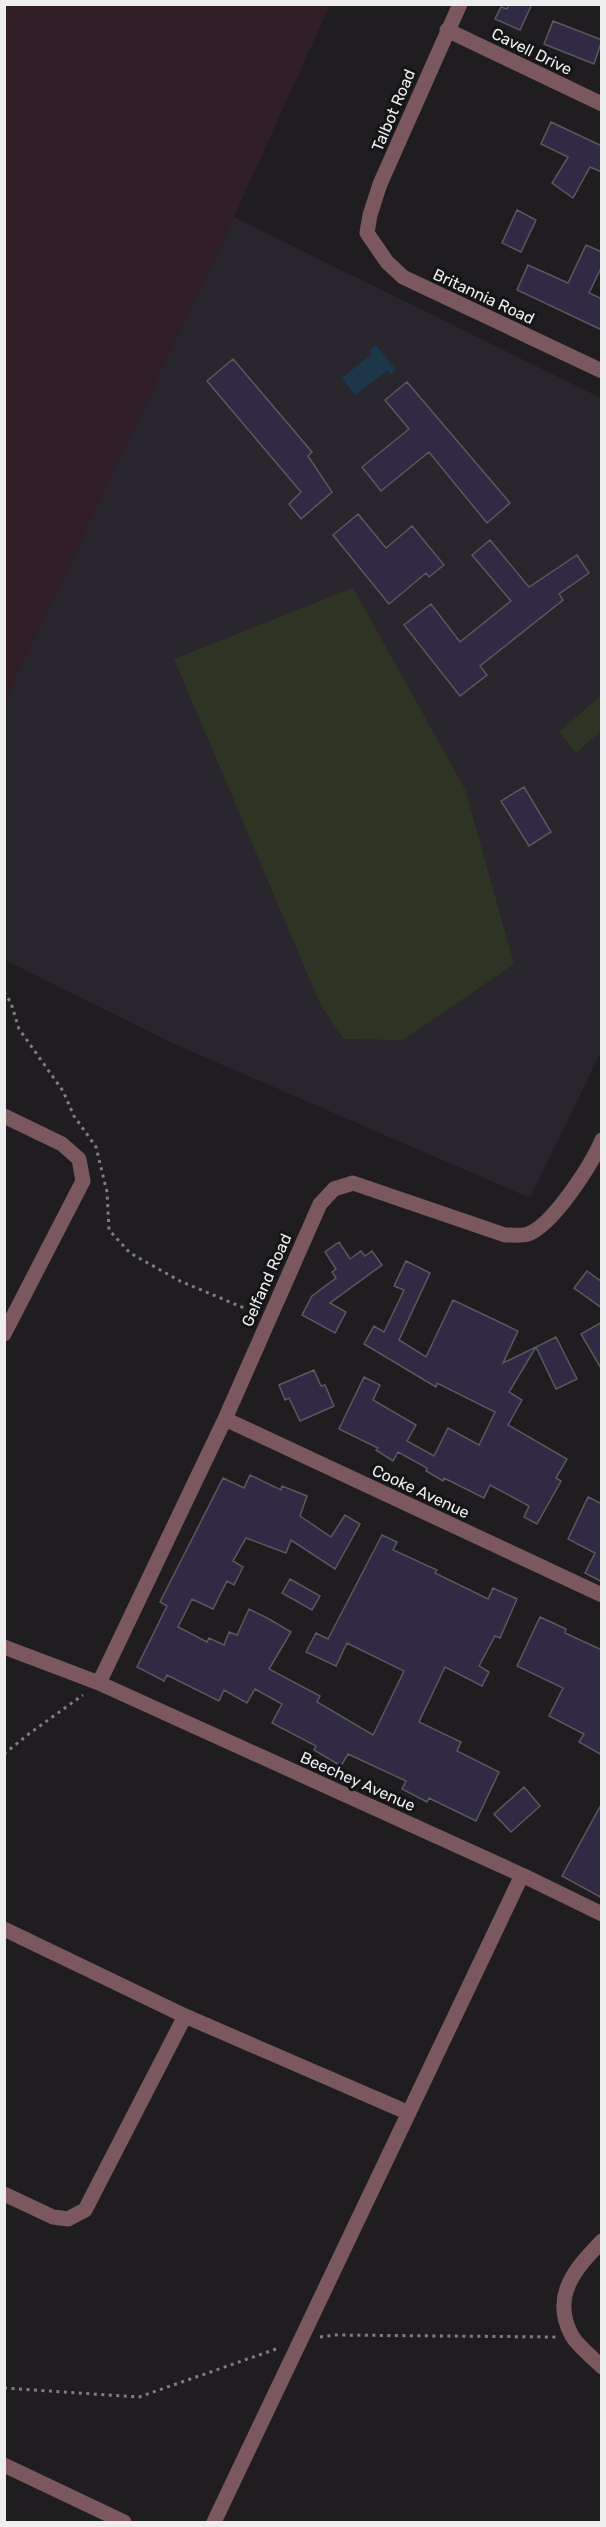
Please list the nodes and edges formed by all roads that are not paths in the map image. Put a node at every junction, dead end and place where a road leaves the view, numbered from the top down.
1 (460, 4) edge
2 (447, 30) junction
3 (602, 104) edge
4 (367, 233) joint
5 (602, 371) edge
6 (4, 1116) edge
7 (602, 1140) edge
8 (597, 1163) edge
9 (4, 1334) edge
10 (225, 1419) junction
11 (602, 1595) edge
12 (4, 1647) edge
13 (99, 1683) junction
14 (522, 1875) junction
15 (602, 1914) edge
16 (4, 1929) edge
17 (185, 2016) junction
18 (409, 2113) junction
19 (4, 2194) edge
20 (602, 2241) edge
21 (602, 2367) edge
22 (4, 2465) edge
23 (124, 2523) edge
24 (214, 2523) edge

1 - 2 street, Talbot Road
2 - 3 street, Cavell Drive
2 - 4 street, Talbot Road
4 - 5 street, Britannia Road
6 - 9 street
7 - 8 street, Gelfand Road
8 - 10 street, Gelfand Road
10 - 11 street, Cooke Avenue
10 - 13 street, Gelfand Road
12 - 13 street, Beechey Avenue
13 - 14 street, Beechey Avenue
14 - 15 street, Beechey Avenue
14 - 18 street
16 - 17 street
17 - 18 street
17 - 19 street
18 - 24 street
20 - 21 street
22 - 23 street

